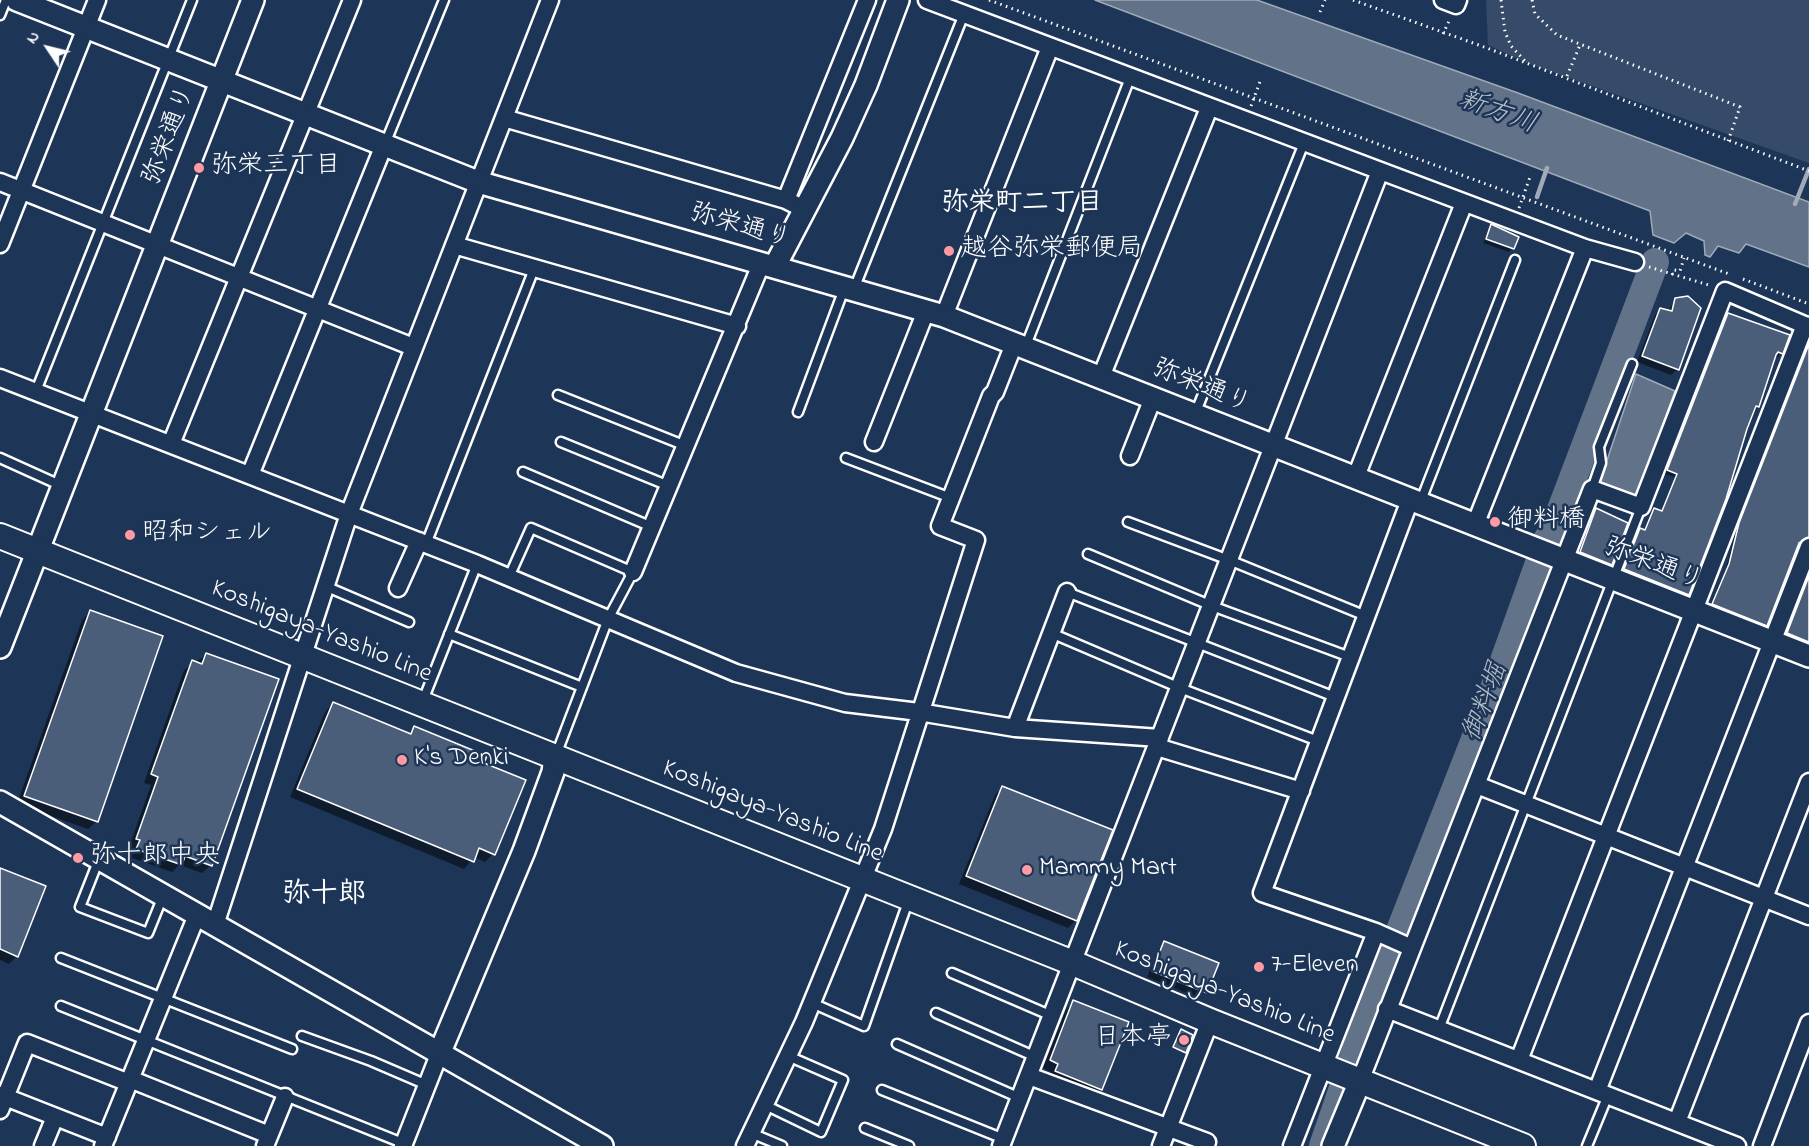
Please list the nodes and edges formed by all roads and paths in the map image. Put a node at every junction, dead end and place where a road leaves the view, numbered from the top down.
1 (6, 0) edge
2 (17, 0) edge
3 (97, 0) edge
4 (192, 0) edge
5 (253, 0) edge
6 (352, 0) edge
7 (444, 0) edge
8 (550, 0) edge
9 (867, 0) edge
10 (898, 0) edge
11 (927, 0) edge
12 (989, 0) edge
13 (1325, 0) edge
14 (1353, 0) edge
15 (1443, 0) edge
16 (1458, 0) edge
17 (1502, 0) edge
18 (1532, 0) edge
19 (1320, 12) dead end
20 (964, 14) junction
21 (0, 15) edge
22 (86, 27) junction
23 (1580, 44) junction
24 (1050, 47) junction
25 (168, 59) junction
26 (1527, 63) junction
27 (1567, 76) dead end
28 (1130, 78) junction
29 (1261, 79) dead end
30 (222, 80) junction
31 (1254, 98) junction
32 (1209, 108) junction
33 (306, 113) junction
34 (504, 118) junction
35 (1728, 141) junction
36 (1304, 144) junction
37 (384, 145) junction
38 (1380, 171) junction
39 (1809, 171) edge
40 (1530, 177) dead end
41 (0, 182) edge
42 (478, 182) junction
43 (22, 190) junction
44 (1523, 198) junction
45 (800, 202) junction
46 (1464, 203) junction
47 (103, 222) junction
48 (0, 244) edge
49 (157, 244) junction
50 (454, 245) junction
51 (1585, 248) junction
52 (1684, 258) junction
53 (1515, 260) dead end
54 (769, 264) junction
55 (1639, 264) joint
56 (534, 268) junction
57 (1672, 275) junction
58 (239, 278) junction
59 (850, 288) junction
60 (1725, 291) junction
61 (1809, 304) edge
62 (317, 309) junction
63 (935, 314) junction
64 (737, 326) junction
65 (1807, 326) edge
66 (1019, 346) junction
67 (413, 347) junction
68 (1632, 364) dead end
69 (1101, 377) junction
70 (0, 378) edge
71 (36, 391) junction
72 (558, 395) dead end
73 (1153, 398) junction
74 (798, 412) dead end
75 (90, 413) junction
76 (1195, 414) junction
77 (561, 442) dead end
78 (874, 442) dead end
79 (171, 444) junction
80 (686, 446) junction
81 (1274, 446) junction
82 (1130, 456) dead end
83 (0, 458) edge
84 (846, 458) dead end
85 (523, 472) dead end
86 (250, 475) junction
87 (1354, 479) junction
88 (62, 486) junction
89 (669, 486) junction
90 (1592, 489) junction
91 (951, 498) junction
92 (1415, 501) junction
93 (1641, 507) junction
94 (349, 514) junction
95 (1128, 522) dead end
96 (1475, 525) junction
97 (651, 527) junction
98 (0, 536) edge
99 (423, 543) junction
100 (1809, 547) edge
101 (37, 551) junction
102 (1088, 554) dead end
103 (1561, 559) junction
104 (1229, 560) junction
105 (477, 564) junction
106 (633, 572) junction
107 (509, 577) junction
108 (1613, 580) junction
109 (325, 586) junction
110 (398, 588) dead end
111 (1067, 592) joint
112 (1212, 606) junction
113 (1694, 611) junction
114 (1366, 616) junction
115 (608, 619) junction
116 (408, 622) dead end
117 (1051, 633) junction
118 (449, 634) junction
119 (1772, 642) junction
120 (1197, 644) junction
121 (0, 647) edge
122 (302, 656) junction
123 (1809, 656) edge
124 (1350, 657) junction
125 (582, 687) junction
126 (1180, 688) junction
127 (1335, 697) junction
128 (422, 704) junction
129 (919, 712) junction
130 (1015, 728) junction
131 (1318, 741) junction
132 (1159, 742) junction
133 (555, 758) junction
134 (1809, 782) edge
135 (1477, 785) junction
136 (1300, 791) junction
137 (0, 802) edge
138 (1526, 805) junction
139 (1606, 836) junction
140 (99, 858) junction
141 (1684, 867) junction
142 (862, 879) junction
143 (163, 895) junction
144 (910, 898) junction
145 (1764, 898) junction
146 (1809, 916) edge
147 (206, 920) junction
148 (1378, 933) junction
149 (1410, 947) junction
150 (61, 958) dead end
151 (1073, 963) junction
152 (952, 973) dead end
153 (162, 998) junction
154 (812, 1003) junction
155 (61, 1006) dead end
156 (1387, 1009) junction
157 (936, 1013) dead end
158 (1052, 1016) junction
159 (1210, 1021) junction
160 (1809, 1023) edge
161 (1439, 1029) junction
162 (302, 1036) dead end
163 (146, 1039) junction
164 (897, 1044) dead end
165 (292, 1049) dead end
166 (440, 1052) junction
167 (788, 1056) junction
168 (1036, 1057) junction
169 (1518, 1060) junction
170 (1327, 1067) junction
171 (1029, 1076) junction
172 (1357, 1079) junction
173 (130, 1081) junction
174 (427, 1085) junction
175 (882, 1090) dead end
176 (1602, 1093) junction
177 (285, 1097) junction
178 (1020, 1098) junction
179 (2, 1101) edge
180 (765, 1105) junction
181 (55, 1117) junction
182 (1677, 1122) junction
183 (865, 1128) dead end
184 (1168, 1128) junction
185 (748, 1140) edge
186 (105, 1142) edge
187 (1002, 1142) edge
188 (1208, 1142) dead end
189 (267, 1143) edge
190 (406, 1145) edge
191 (1733, 1145) edge
192 (43, 1146) edge
193 (602, 1146) edge
194 (782, 1146) edge
195 (909, 1146) edge
196 (1161, 1146) edge
197 (1292, 1146) edge
198 (1333, 1146) edge
199 (1522, 1146) edge
200 (1587, 1146) edge
201 (1762, 1146) edge

1 - 21 lane
2 - 22 street
3 - 22 street
4 - 25 lane
5 - 30 street
6 - 33 street
7 - 37 lane
8 - 34 street
9 - 45 street
10 - 45 street
11 - 20 street
12 - 31 path
13 - 19 path
14 - 26 path
15 - 16 street
17 - 26 path
18 - 23 path
20 - 24 street
20 - 59 lane
22 - 25 street
22 - 43 street
23 - 27 path
23 - 35 path
24 - 28 street
24 - 63 street
25 - 30 street
25 - 47 lane
26 - 35 path
28 - 32 street
28 - 66 lane
29 - 31 path
30 - 33 street, 弥栄通り
30 - 49 street, 弥栄通り
31 - 44 path
32 - 36 street
32 - 69 street
33 - 37 street, 弥栄通り
33 - 58 street
34 - 42 street
34 - 45 street
35 - 39 path
36 - 38 street
36 - 76 lane
37 - 42 street, 弥栄通り
37 - 62 street
38 - 46 street
38 - 81 street
40 - 44 path
41 - 43 street
42 - 50 street
42 - 54 street, 弥栄通り
43 - 47 street
43 - 48 street
44 - 52 path
45 - 54 street
46 - 51 street
46 - 87 street
47 - 49 street
47 - 71 lane
49 - 58 street
49 - 75 street, 弥栄通り
50 - 56 street
50 - 67 street
51 - 55 street
51 - 96 street
52 - 57 path
52 - 61 path
53 - 92 lane
54 - 59 street, 弥栄通り
54 - 64 street
55 - 57 path
56 - 64 street
56 - 99 lane
57 - 60 path
58 - 62 street
58 - 79 street
59 - 63 street, 弥栄通り
59 - 74 lane
60 - 65 street
60 - 93 street
62 - 67 street
62 - 86 street
63 - 66 street, 弥栄通り
63 - 78 street
64 - 80 street
65 - 113 street
66 - 69 street, 弥栄通り
66 - 91 street
67 - 94 street
68 - 90 lane
69 - 73 street, 弥栄通り
70 - 71 street
71 - 75 street
72 - 80 lane
73 - 76 street, 弥栄通り
73 - 82 street
75 - 79 street
75 - 88 street, 弥栄通り
76 - 81 street, 弥栄通り
77 - 89 lane
79 - 86 street
80 - 89 street
81 - 87 street, 弥栄通り
81 - 104 street
83 - 88 lane
84 - 91 lane
85 - 97 lane
86 - 94 street
87 - 92 street, 弥栄通り
88 - 101 street, 弥栄通り
89 - 97 street
90 - 93 street
90 - 103 street
91 - 129 street
92 - 96 street, 弥栄通り
92 - 114 street
93 - 108 lane
94 - 99 street
94 - 109 street
95 - 104 lane
96 - 103 street, 弥栄通り
97 - 106 street
98 - 101 main road, Koshigaya-Yashio Line
99 - 105 street
99 - 110 street
100 - 119 street
101 - 121 street, 弥栄通り
101 - 122 main road, Koshigaya-Yashio Line
102 - 112 lane
103 - 108 street, 弥栄通り
103 - 135 street
104 - 112 street
104 - 114 lane
105 - 107 street
105 - 118 lane
106 - 107 lane
106 - 115 lane
107 - 115 street
108 - 113 street, 弥栄通り
108 - 138 lane
109 - 116 lane
109 - 122 street
111 - 117 street
111 - 120 lane
112 - 120 street
112 - 124 lane
113 - 119 street, 弥栄通り
113 - 139 street
114 - 124 street
115 - 125 lane
115 - 129 street
117 - 126 lane
117 - 130 street
118 - 125 lane
118 - 128 lane
119 - 123 street, 弥栄通り
119 - 141 street
120 - 126 street
120 - 127 lane
122 - 128 main road, Koshigaya-Yashio Line
122 - 147 street
124 - 127 street
125 - 133 lane
126 - 131 lane
126 - 132 street
127 - 131 street
128 - 133 main road, Koshigaya-Yashio Line
129 - 130 street
129 - 142 street
130 - 132 street
131 - 136 street
132 - 136 street
132 - 151 street
133 - 142 main road, Koshigaya-Yashio Line
133 - 166 street
134 - 145 street
135 - 138 street
135 - 149 street
136 - 148 street
137 - 140 street
138 - 139 street
138 - 161 lane
139 - 141 street
139 - 169 street
140 - 143 street
140 - 143 lane
141 - 145 street
141 - 176 street
142 - 144 main road, Koshigaya-Yashio Line
142 - 154 street
143 - 147 street
144 - 151 main road, Koshigaya-Yashio Line
144 - 154 lane
145 - 146 street
145 - 182 street
147 - 153 street
147 - 166 street
148 - 149 street
148 - 170 street
149 - 156 street
150 - 153 lane
151 - 158 street
151 - 159 main road, Koshigaya-Yashio Line
152 - 158 lane
153 - 163 street
153 - 165 lane
154 - 167 street
155 - 163 lane
156 - 161 street
156 - 172 street
157 - 168 lane
158 - 168 street
159 - 170 main road, Koshigaya-Yashio Line
159 - 184 street
160 - 201 street
161 - 169 street
162 - 174 lane
163 - 173 street
163 - 177 lane
164 - 178 lane
166 - 174 street
166 - 193 street
167 - 180 street
167 - 180 lane
168 - 171 street
169 - 176 street
170 - 172 main road, Koshigaya-Yashio Line
170 - 197 street
171 - 178 street
171 - 184 street
172 - 198 street
172 - 199 main road, Koshigaya-Yashio Line
173 - 179 street
173 - 186 street
173 - 189 street
174 - 190 street
175 - 187 lane
176 - 182 street
176 - 200 lane
177 - 189 street
177 - 190 lane
178 - 187 street
179 - 181 street
180 - 185 street
181 - 186 street
181 - 192 street
182 - 191 street
183 - 195 lane
184 - 188 street
184 - 196 street
185 - 194 lane

